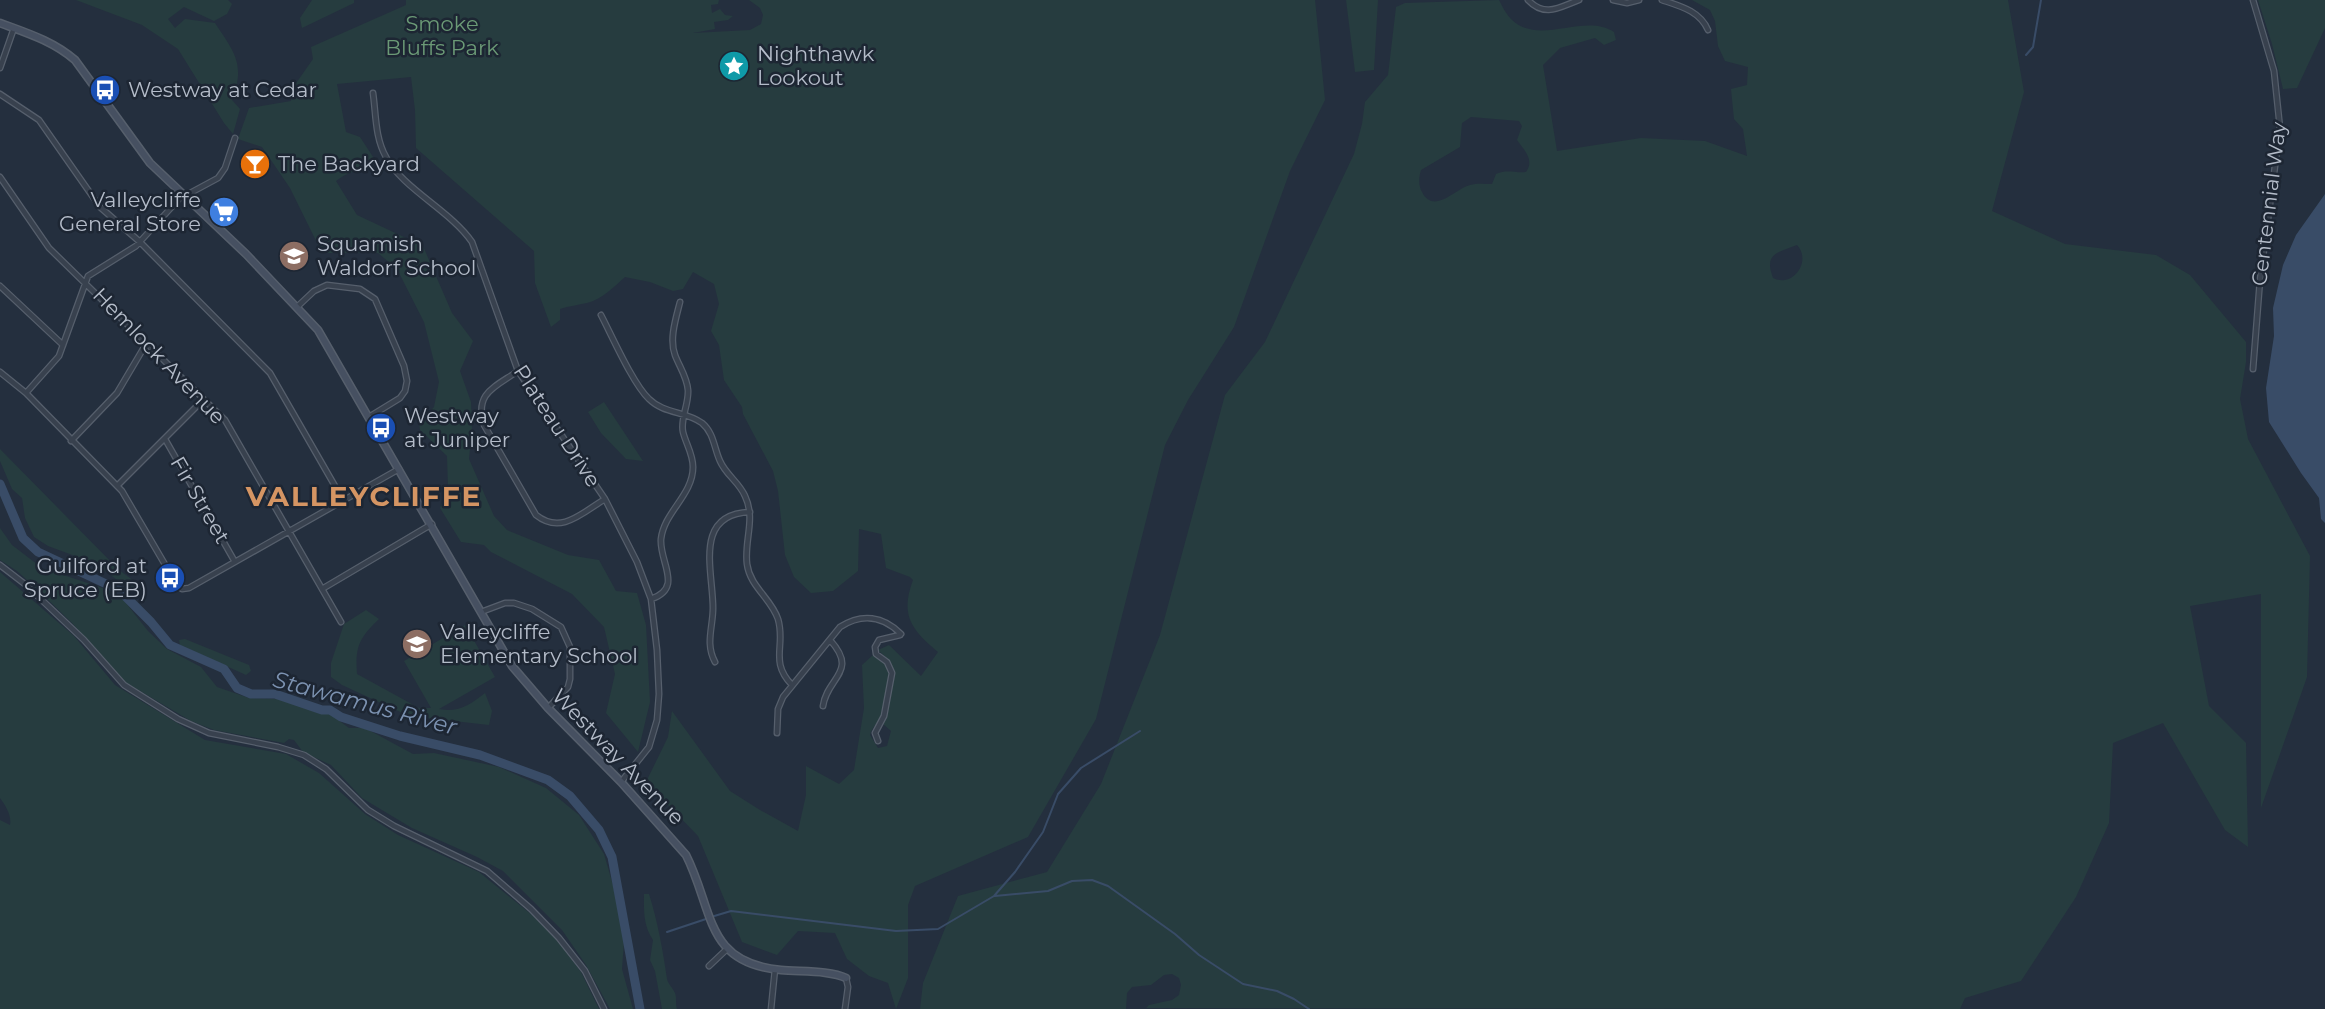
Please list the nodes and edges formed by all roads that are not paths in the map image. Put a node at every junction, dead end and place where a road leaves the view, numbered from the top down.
1 (1528, 0) edge
2 (1579, 0) edge
3 (1613, 0) edge
4 (1639, 0) edge
5 (1662, 0) edge
6 (2253, 0) edge
7 (0, 23) edge
8 (13, 28) junction
9 (1708, 30) dead end
10 (0, 68) edge
11 (373, 93) dead end
12 (0, 94) edge
13 (235, 138) dead end
14 (0, 177) edge
15 (185, 195) junction
16 (140, 242) junction
17 (86, 282) junction
18 (0, 286) edge
19 (680, 302) dead end
20 (297, 307) junction
21 (601, 315) dead end
22 (146, 344) junction
23 (64, 345) junction
24 (2253, 369) dead end
25 (518, 371) junction
26 (0, 372) edge
27 (26, 393) junction
28 (203, 400) junction
29 (685, 416) junction
30 (369, 417) junction
31 (165, 439) junction
32 (71, 441) junction
33 (399, 469) junction
34 (117, 486) junction
35 (605, 499) junction
36 (343, 500) junction
37 (750, 512) junction
38 (432, 524) junction
39 (289, 532) junction
40 (235, 562) junction
41 (0, 565) edge
42 (322, 589) junction
43 (651, 599) junction
44 (481, 612) junction
45 (341, 622) dead end
46 (830, 640) junction
47 (715, 662) dead end
48 (792, 685) junction
49 (823, 706) dead end
50 (548, 708) junction
51 (778, 733) dead end
52 (878, 741) dead end
53 (621, 782) junction
54 (727, 949) junction
55 (709, 965) dead end
56 (775, 969) junction
57 (846, 978) joint
58 (604, 1009) edge
59 (771, 1009) edge
60 (845, 1009) edge

1 - 2 street
3 - 4 street
5 - 9 street
6 - 24 street, Centennial Way
7 - 8 street, Westway Avenue
8 - 10 street
8 - 15 street, Westway Avenue
11 - 25 street, Plateau Drive
12 - 16 street
13 - 15 street
14 - 17 street, Hemlock Avenue
15 - 16 street
15 - 20 street, Westway Avenue
16 - 17 street
16 - 36 street
17 - 22 street, Hemlock Avenue
17 - 23 street
18 - 23 street
19 - 29 street
20 - 30 street, Westway Avenue
20 - 30 street
21 - 29 street
22 - 28 street, Hemlock Avenue
22 - 32 street
23 - 27 street
25 - 35 street, Plateau Drive
25 - 35 street
26 - 27 street
27 - 32 street
28 - 31 street
28 - 39 street, Hemlock Avenue
29 - 37 street
29 - 43 street
30 - 33 street, Westway Avenue
31 - 34 street
31 - 40 street, Fir Street
32 - 34 street
33 - 36 street
33 - 38 street, Westway Avenue
34 - 40 street
35 - 43 street, Plateau Drive
36 - 39 street
37 - 47 street
37 - 48 street
38 - 42 street
38 - 44 street, Westway Avenue
39 - 40 street
39 - 42 street, Hemlock Avenue
41 - 58 street
42 - 45 street, Hemlock Avenue
43 - 53 street, Plateau Drive
44 - 50 street, Westway Avenue
44 - 50 street
46 - 48 street
46 - 49 street
46 - 52 street
48 - 51 street
50 - 53 street, Westway Avenue
53 - 54 street, Westway Avenue
54 - 55 street
54 - 56 street
56 - 57 street
56 - 59 street
57 - 60 street

